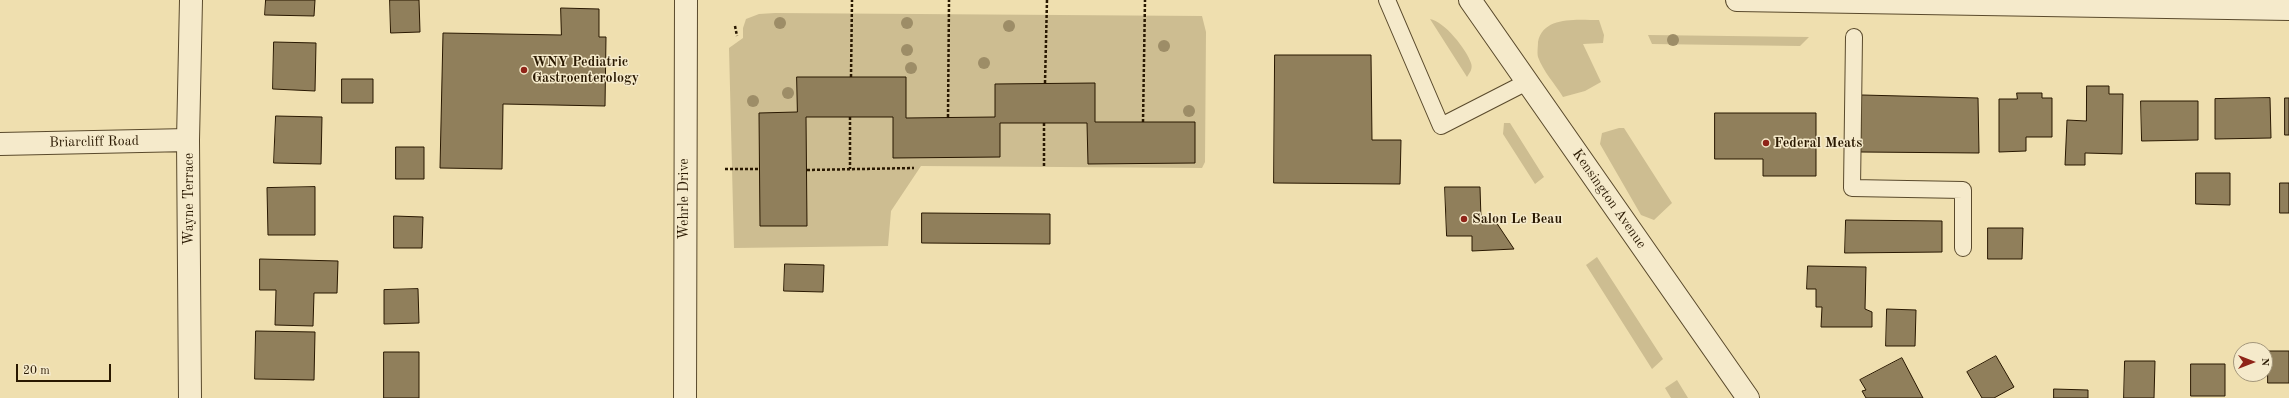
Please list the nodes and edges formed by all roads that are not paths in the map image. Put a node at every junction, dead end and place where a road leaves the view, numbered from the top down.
1 (191, 0) edge
2 (686, 0) edge
3 (1387, 0) edge
4 (1470, 0) edge
5 (1737, 0) edge
6 (2289, 9) edge
7 (1854, 37) dead end
8 (1527, 82) junction
9 (188, 140) junction
10 (0, 144) edge
11 (1962, 248) dead end
12 (190, 398) edge
13 (685, 398) edge
14 (1748, 398) edge

1 - 9 street, Wayne Terrace
2 - 13 street, Wehrle Drive
3 - 8 lane
4 - 8 street, Kensington Avenue
5 - 6 street
7 - 11 lane
8 - 14 street, Kensington Avenue
9 - 10 street, Briarcliff Road
9 - 12 street, Wayne Terrace

